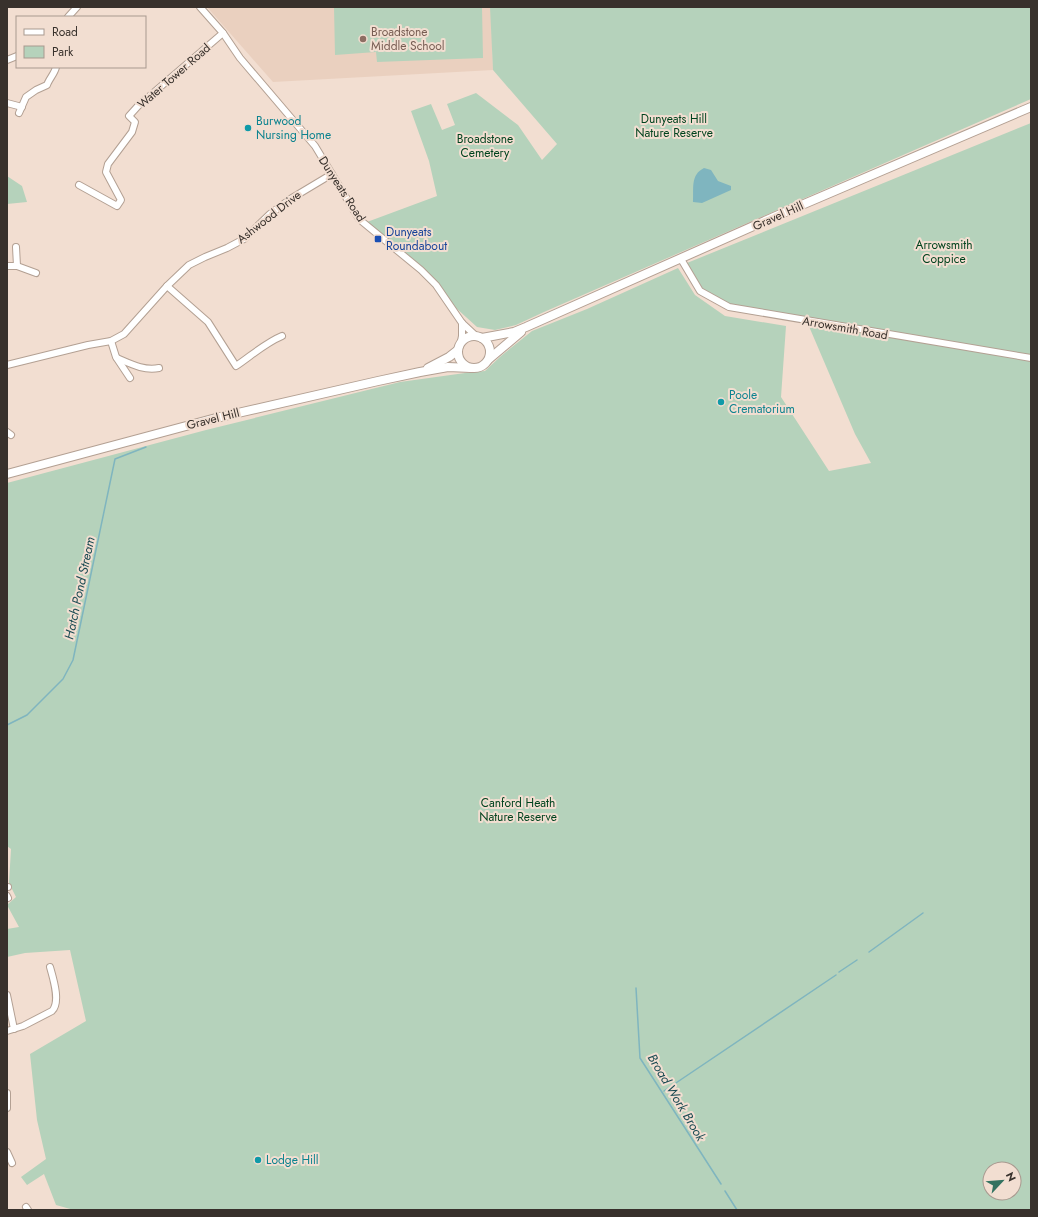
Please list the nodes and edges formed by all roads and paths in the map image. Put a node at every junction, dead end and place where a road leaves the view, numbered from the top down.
1 (77, 7) edge
2 (200, 7) edge
3 (69, 16) edge
4 (223, 33) junction
5 (56, 68) edge
6 (7, 103) edge
7 (1031, 107) edge
8 (332, 174) junction
9 (79, 185) dead end
10 (16, 247) dead end
11 (682, 259) junction
12 (7, 266) edge
13 (17, 266) junction
14 (36, 273) dead end
15 (167, 286) junction
16 (462, 323) junction
17 (526, 327) junction
18 (282, 336) dead end
19 (479, 337) junction
20 (111, 341) junction
21 (459, 348) junction
22 (117, 358) junction
23 (1031, 358) edge
24 (489, 359) junction
25 (7, 365) edge
26 (159, 368) dead end
27 (471, 368) junction
28 (420, 372) junction
29 (130, 378) dead end
30 (7, 474) edge
31 (50, 967) dead end
32 (52, 976) junction
33 (44, 978) dead end
34 (7, 995) edge
35 (14, 1029) junction
36 (7, 1031) edge
37 (7, 1093) edge
38 (7, 1108) edge
39 (16, 1152) dead end
40 (8, 1154) edge
41 (12, 1163) dead end

1 - 3 street
2 - 4 street, Dunyeats Road
4 - 8 street, Dunyeats Road
4 - 9 street, Water Tower Road
5 - 6 street
7 - 11 main road, Gravel Hill
8 - 15 street, Ashwood Drive
8 - 16 street, Dunyeats Road
10 - 13 street
11 - 17 main road, Gravel Hill
11 - 23 street, Arrowsmith Road
12 - 13 street
13 - 14 street
15 - 18 street
15 - 20 street, Ashwood Drive
16 - 19 street, Dunyeats Road
16 - 21 street
17 - 19 main road, Gravel Hill
17 - 24 main road, Gravel Hill
19 - 21 main road
19 - 24 main road
20 - 22 street
20 - 25 street, Ashwood Drive
21 - 27 main road
21 - 28 main road, Gravel Hill
22 - 26 street
22 - 29 street
24 - 27 main road
27 - 28 main road, Gravel Hill
28 - 30 main road, Gravel Hill
31 - 32 street
32 - 33 street
32 - 35 street
34 - 35 street
35 - 36 street
37 - 38 street
39 - 40 street
40 - 41 street

